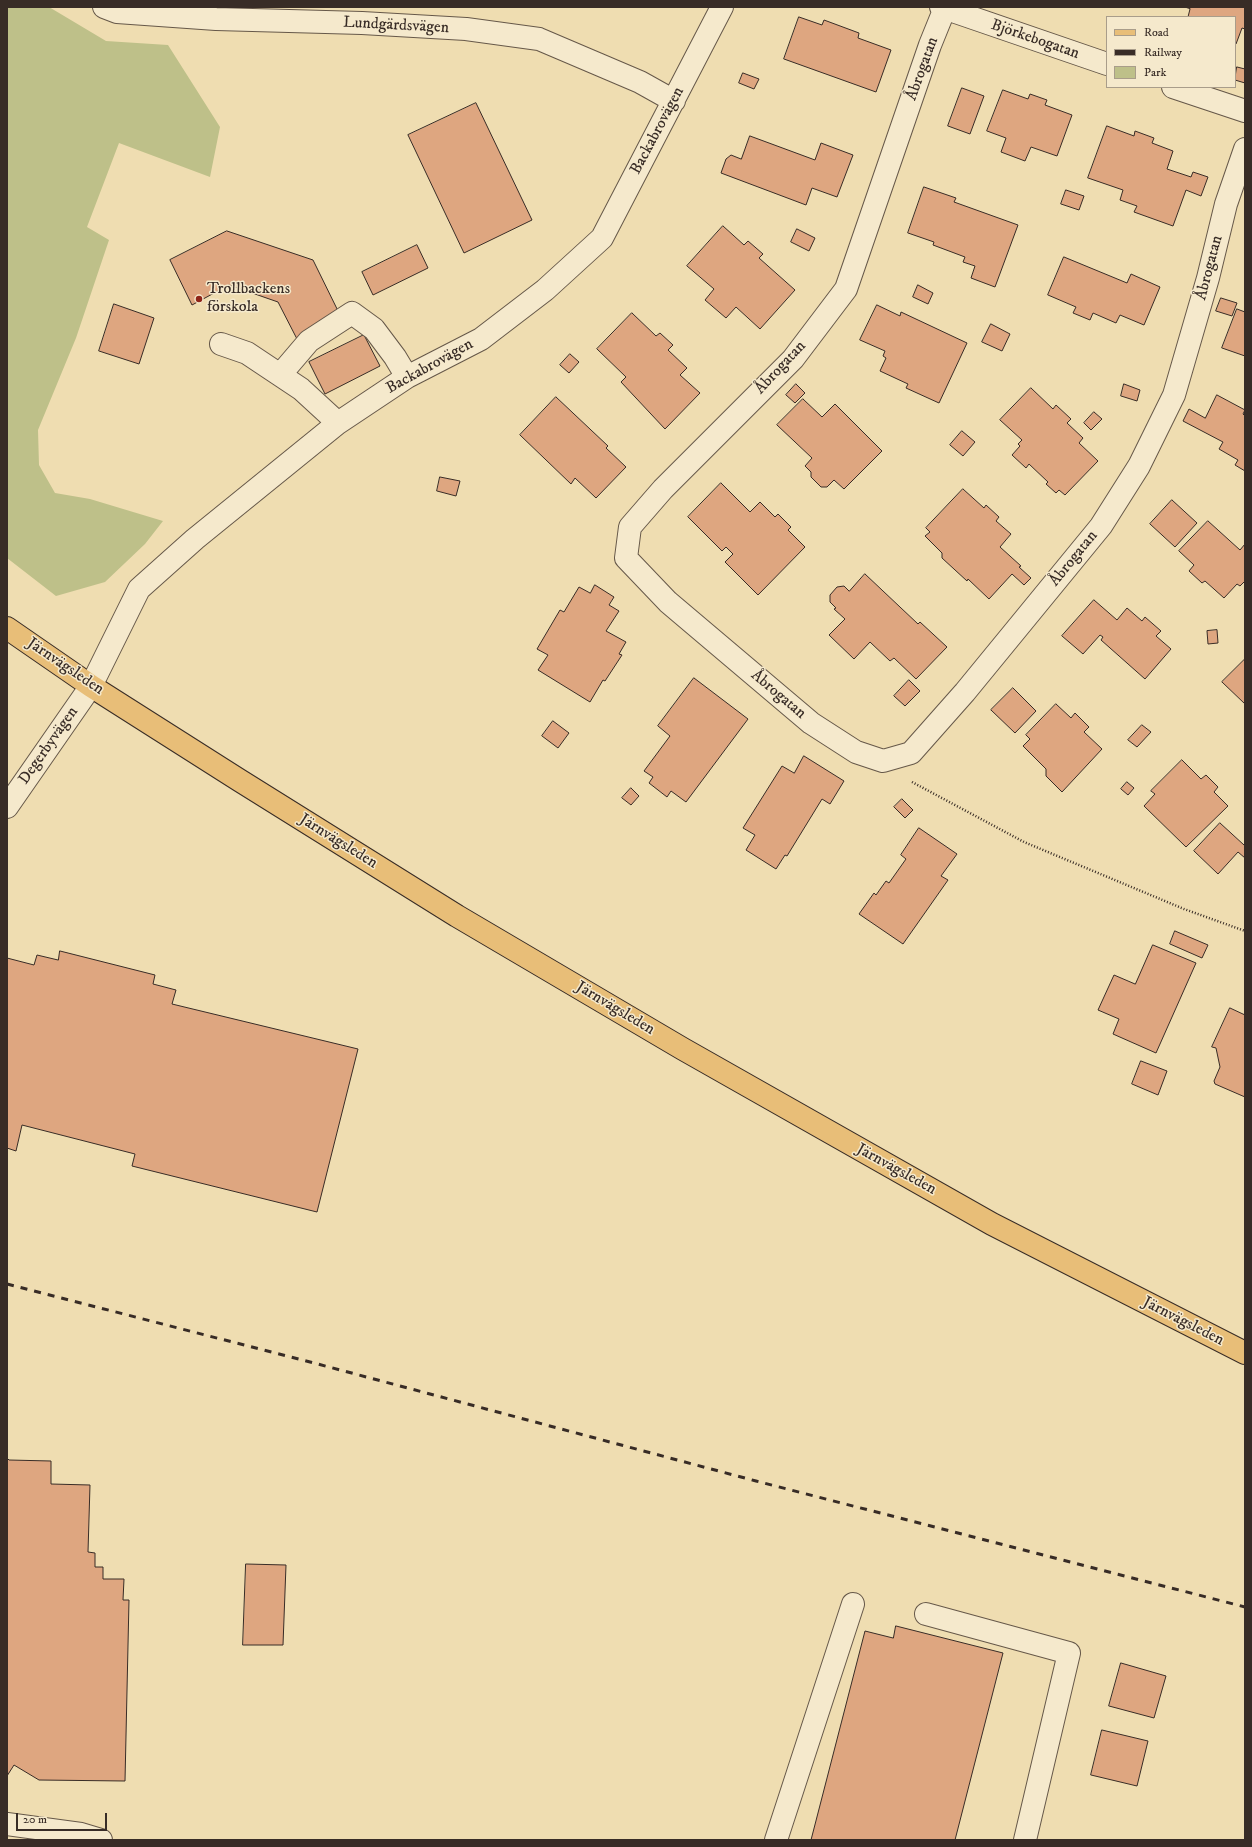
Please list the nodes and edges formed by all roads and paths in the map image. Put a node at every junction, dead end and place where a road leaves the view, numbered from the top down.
1 (104, 7) edge
2 (722, 7) edge
3 (943, 8) edge
4 (984, 14) edge
5 (1106, 64) edge
6 (1176, 88) edge
7 (674, 101) junction
8 (1245, 111) edge
9 (1245, 149) edge
10 (221, 344) dead end
11 (280, 374) junction
12 (407, 377) junction
13 (338, 423) junction
14 (7, 628) edge
15 (91, 686) junction
16 (883, 761) junction
17 (7, 806) edge
18 (1245, 931) edge
19 (1245, 1353) edge
20 (853, 1604) dead end
21 (926, 1614) dead end
22 (7, 1824) edge
23 (100, 1840) edge
24 (776, 1840) edge
25 (1025, 1840) edge

1 - 7 street, Lundgärdsvägen
2 - 7 street, Backabrovägen
3 - 4 street, Björkebogatan
3 - 16 street, Åbrogatan
4 - 5 street, Björkebogatan
6 - 8 street
7 - 12 street, Backabrovägen
9 - 16 street, Åbrogatan
10 - 11 street
11 - 12 street
11 - 13 street
12 - 13 street, Backabrovägen
13 - 15 street, Backabrovägen
14 - 15 main road, Järnvägsleden
15 - 17 street, Degerbyvägen
15 - 19 main road, Järnvägsleden
16 - 18 path
20 - 24 street
21 - 25 street
22 - 23 street

